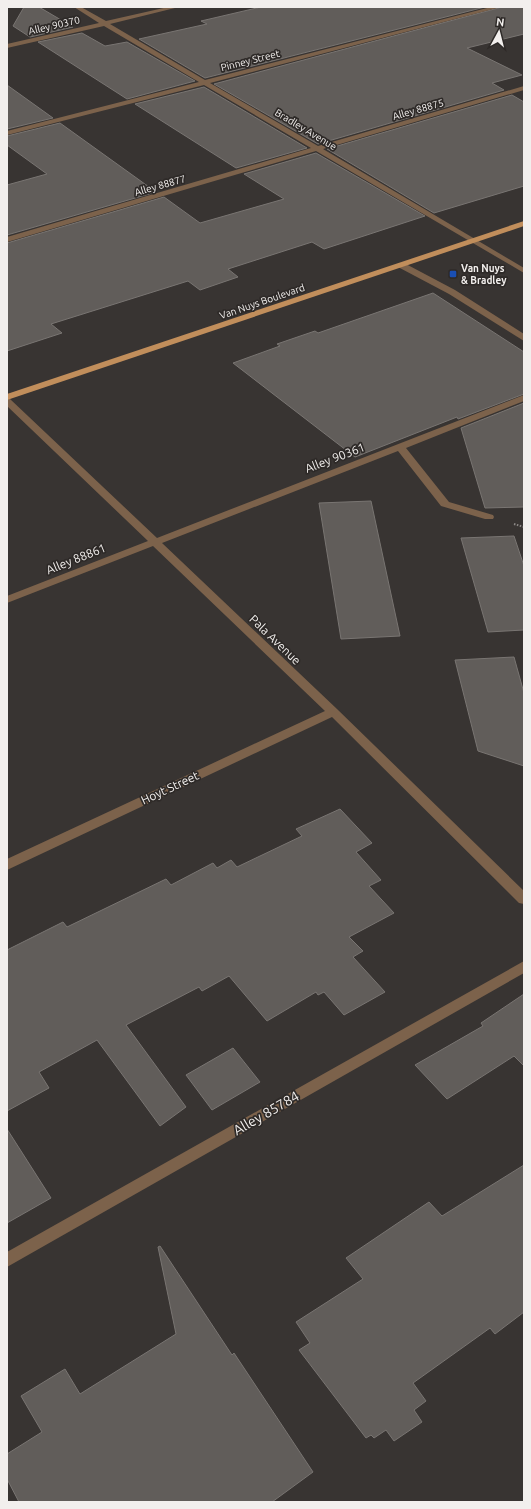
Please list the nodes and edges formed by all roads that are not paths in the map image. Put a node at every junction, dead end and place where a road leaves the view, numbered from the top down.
1 (77, 7) edge
2 (176, 7) edge
3 (498, 7) edge
4 (105, 24) junction
5 (7, 46) edge
6 (205, 82) junction
7 (524, 88) edge
8 (7, 133) edge
9 (318, 149) junction
10 (524, 223) edge
11 (7, 240) edge
12 (474, 241) junction
13 (401, 265) junction
14 (524, 271) edge
15 (524, 338) edge
16 (7, 397) edge
17 (524, 398) edge
18 (7, 401) edge
19 (400, 447) junction
20 (489, 517) dead end
21 (154, 542) junction
22 (7, 600) edge
23 (333, 712) junction
24 (7, 864) edge
25 (524, 899) edge
26 (524, 966) edge
27 (7, 1260) edge

1 - 4 street, Bradley Avenue
2 - 4 street, Alley 90370
3 - 6 street, Pinney Street
4 - 5 street, Alley 90370
4 - 6 street, Bradley Avenue
6 - 8 street, Pinney Street
6 - 9 street, Bradley Avenue
7 - 9 street, Alley 88875
9 - 11 street, Alley 88877
9 - 12 street, Bradley Avenue
10 - 12 main road, Van Nuys Boulevard
12 - 13 main road, Van Nuys Boulevard
12 - 14 street, Bradley Avenue
13 - 15 street
13 - 16 main road, Van Nuys Boulevard
17 - 19 street, Alley 90361
18 - 21 street, Pala Avenue
19 - 20 street
19 - 21 street, Alley 90361
21 - 22 street, Alley 88861
21 - 23 street, Pala Avenue
23 - 24 street, Hoyt Street
23 - 25 street, Pala Avenue
26 - 27 street, Alley 85784

